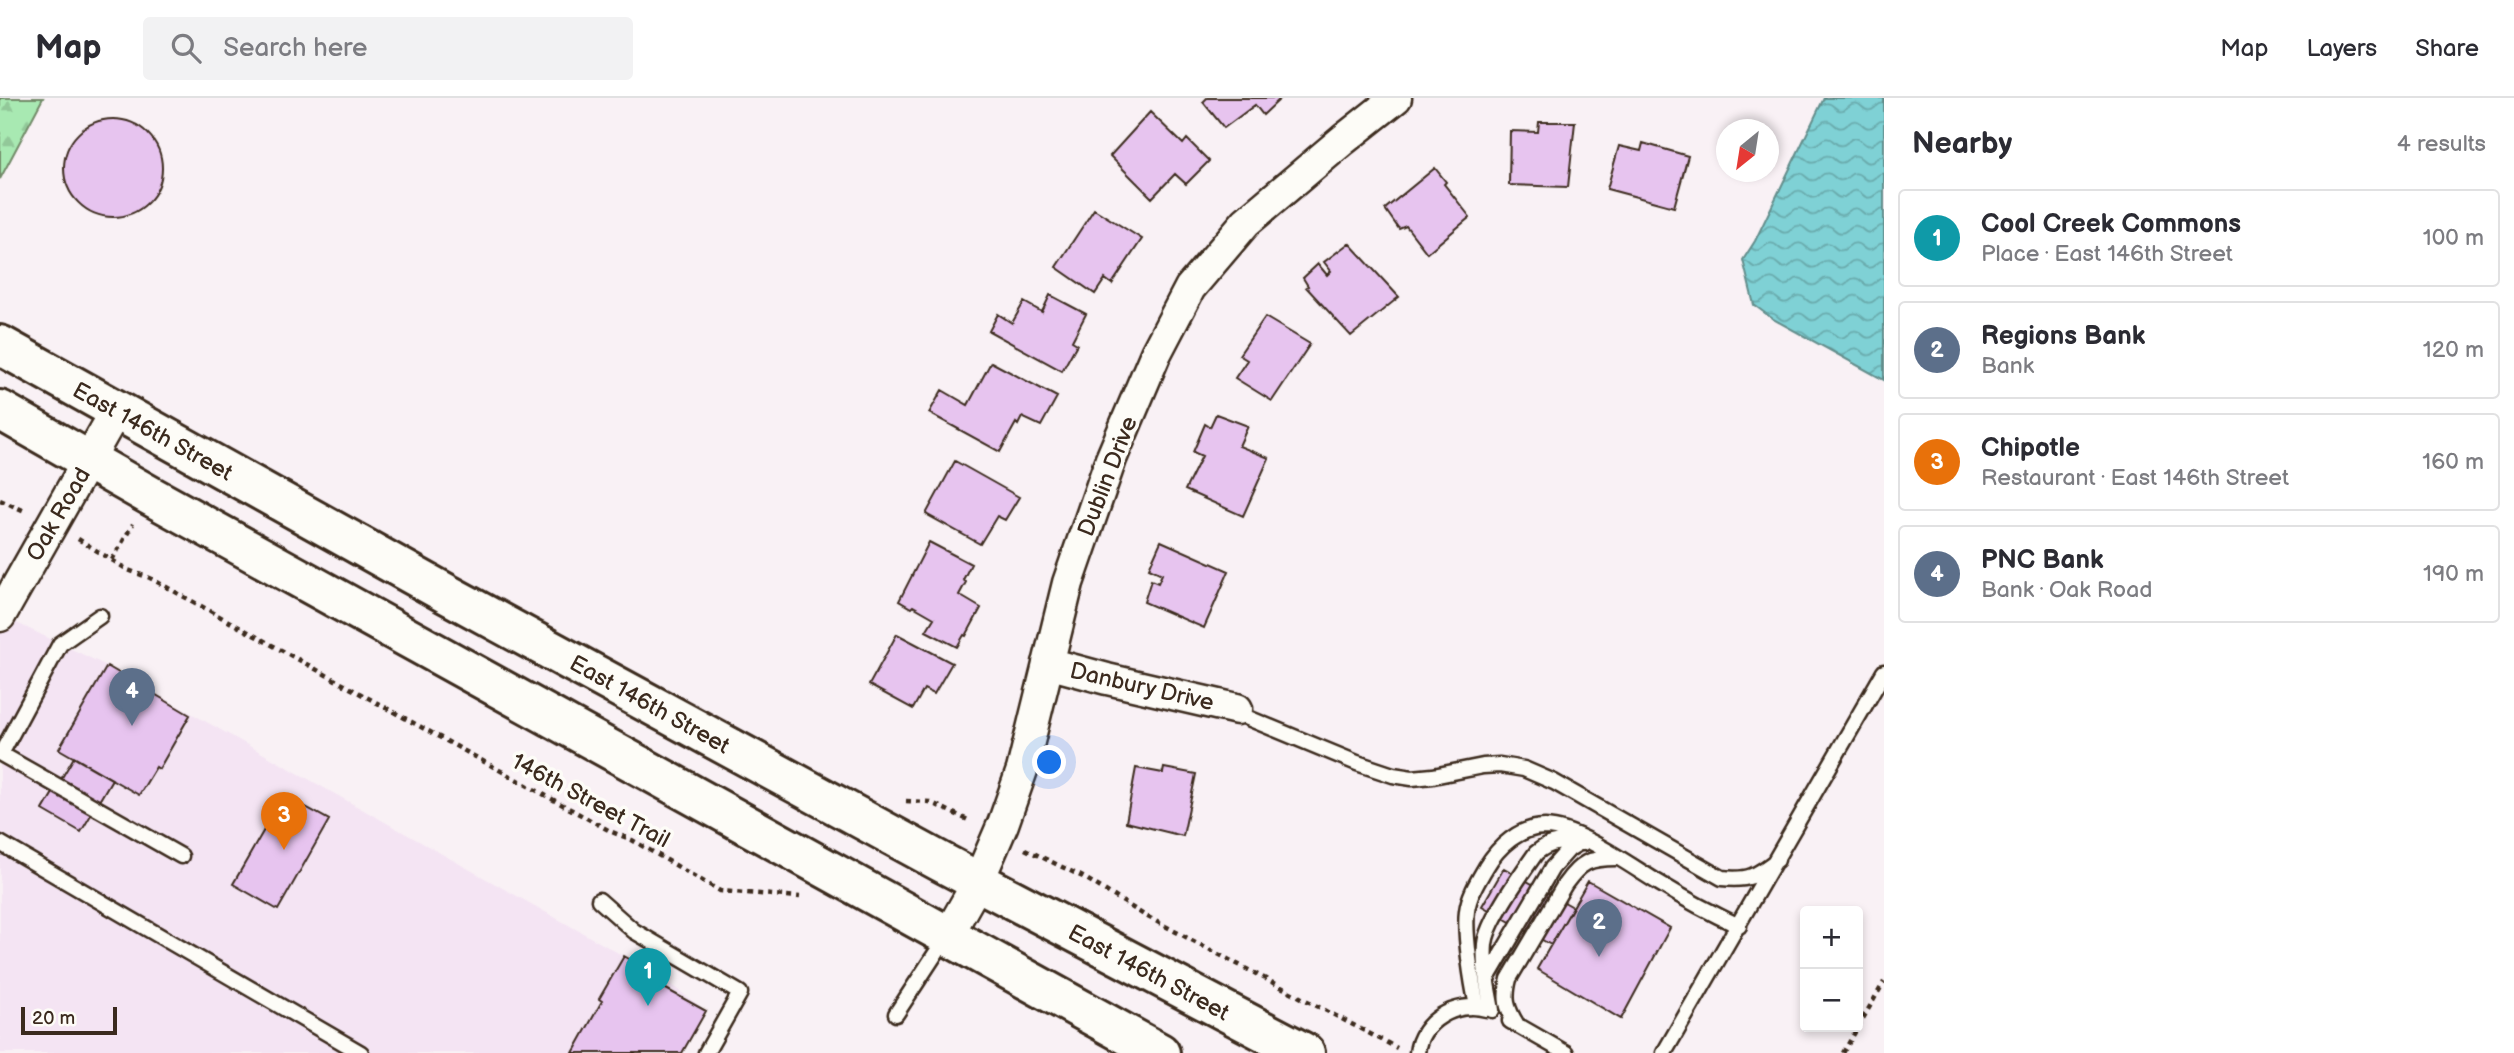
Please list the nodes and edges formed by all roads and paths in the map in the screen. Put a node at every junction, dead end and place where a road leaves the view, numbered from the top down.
1 (1396, 98) edge
2 (0, 345) edge
3 (0, 410) edge
4 (116, 411) junction
5 (89, 460) junction
6 (0, 500) edge
7 (14, 505) dead end
8 (89, 546) dead end
9 (0, 616) edge
10 (100, 617) dead end
11 (1048, 663) junction
12 (1884, 673) edge
13 (1237, 709) joint
14 (0, 843) edge
15 (1586, 843) junction
16 (181, 856) dead end
17 (1039, 856) dead end
18 (1617, 858) junction
19 (1777, 860) junction
20 (978, 882) junction
21 (808, 899) dead end
22 (599, 900) dead end
23 (1739, 926) junction
24 (948, 935) junction
25 (1486, 980) junction
26 (1884, 982) edge
27 (1477, 1006) junction
28 (1492, 1010) junction
29 (896, 1014) dead end
30 (1517, 1025) junction
31 (1291, 1050) edge
32 (360, 1053) edge
33 (706, 1053) edge
34 (1160, 1053) edge
35 (1407, 1053) edge
36 (1417, 1053) edge
37 (1566, 1053) edge
38 (1664, 1053) edge
39 (1843, 1053) edge

1 - 11 street, Dublin Drive
2 - 4 main road, East 146th Street
3 - 5 main road
4 - 5 street, Oak Road
4 - 20 main road, East 146th Street
5 - 9 street, Oak Road
5 - 24 main road
6 - 7 path
8 - 21 path, 146th Street Trail
10 - 16 lane
11 - 13 street, Danbury Drive
11 - 20 street, Dublin Drive
12 - 19 lane
13 - 19 lane
14 - 32 lane
15 - 18 lane
15 - 25 lane
15 - 25 lane
15 - 27 lane
17 - 35 path
18 - 23 lane
18 - 30 lane
19 - 23 lane
20 - 24 street, Dublin Drive
20 - 31 main road, East 146th Street
22 - 33 lane
23 - 38 lane
24 - 29 lane
24 - 34 main road
25 - 28 lane
26 - 39 path
27 - 28 lane
27 - 36 lane
28 - 30 lane
30 - 37 lane

